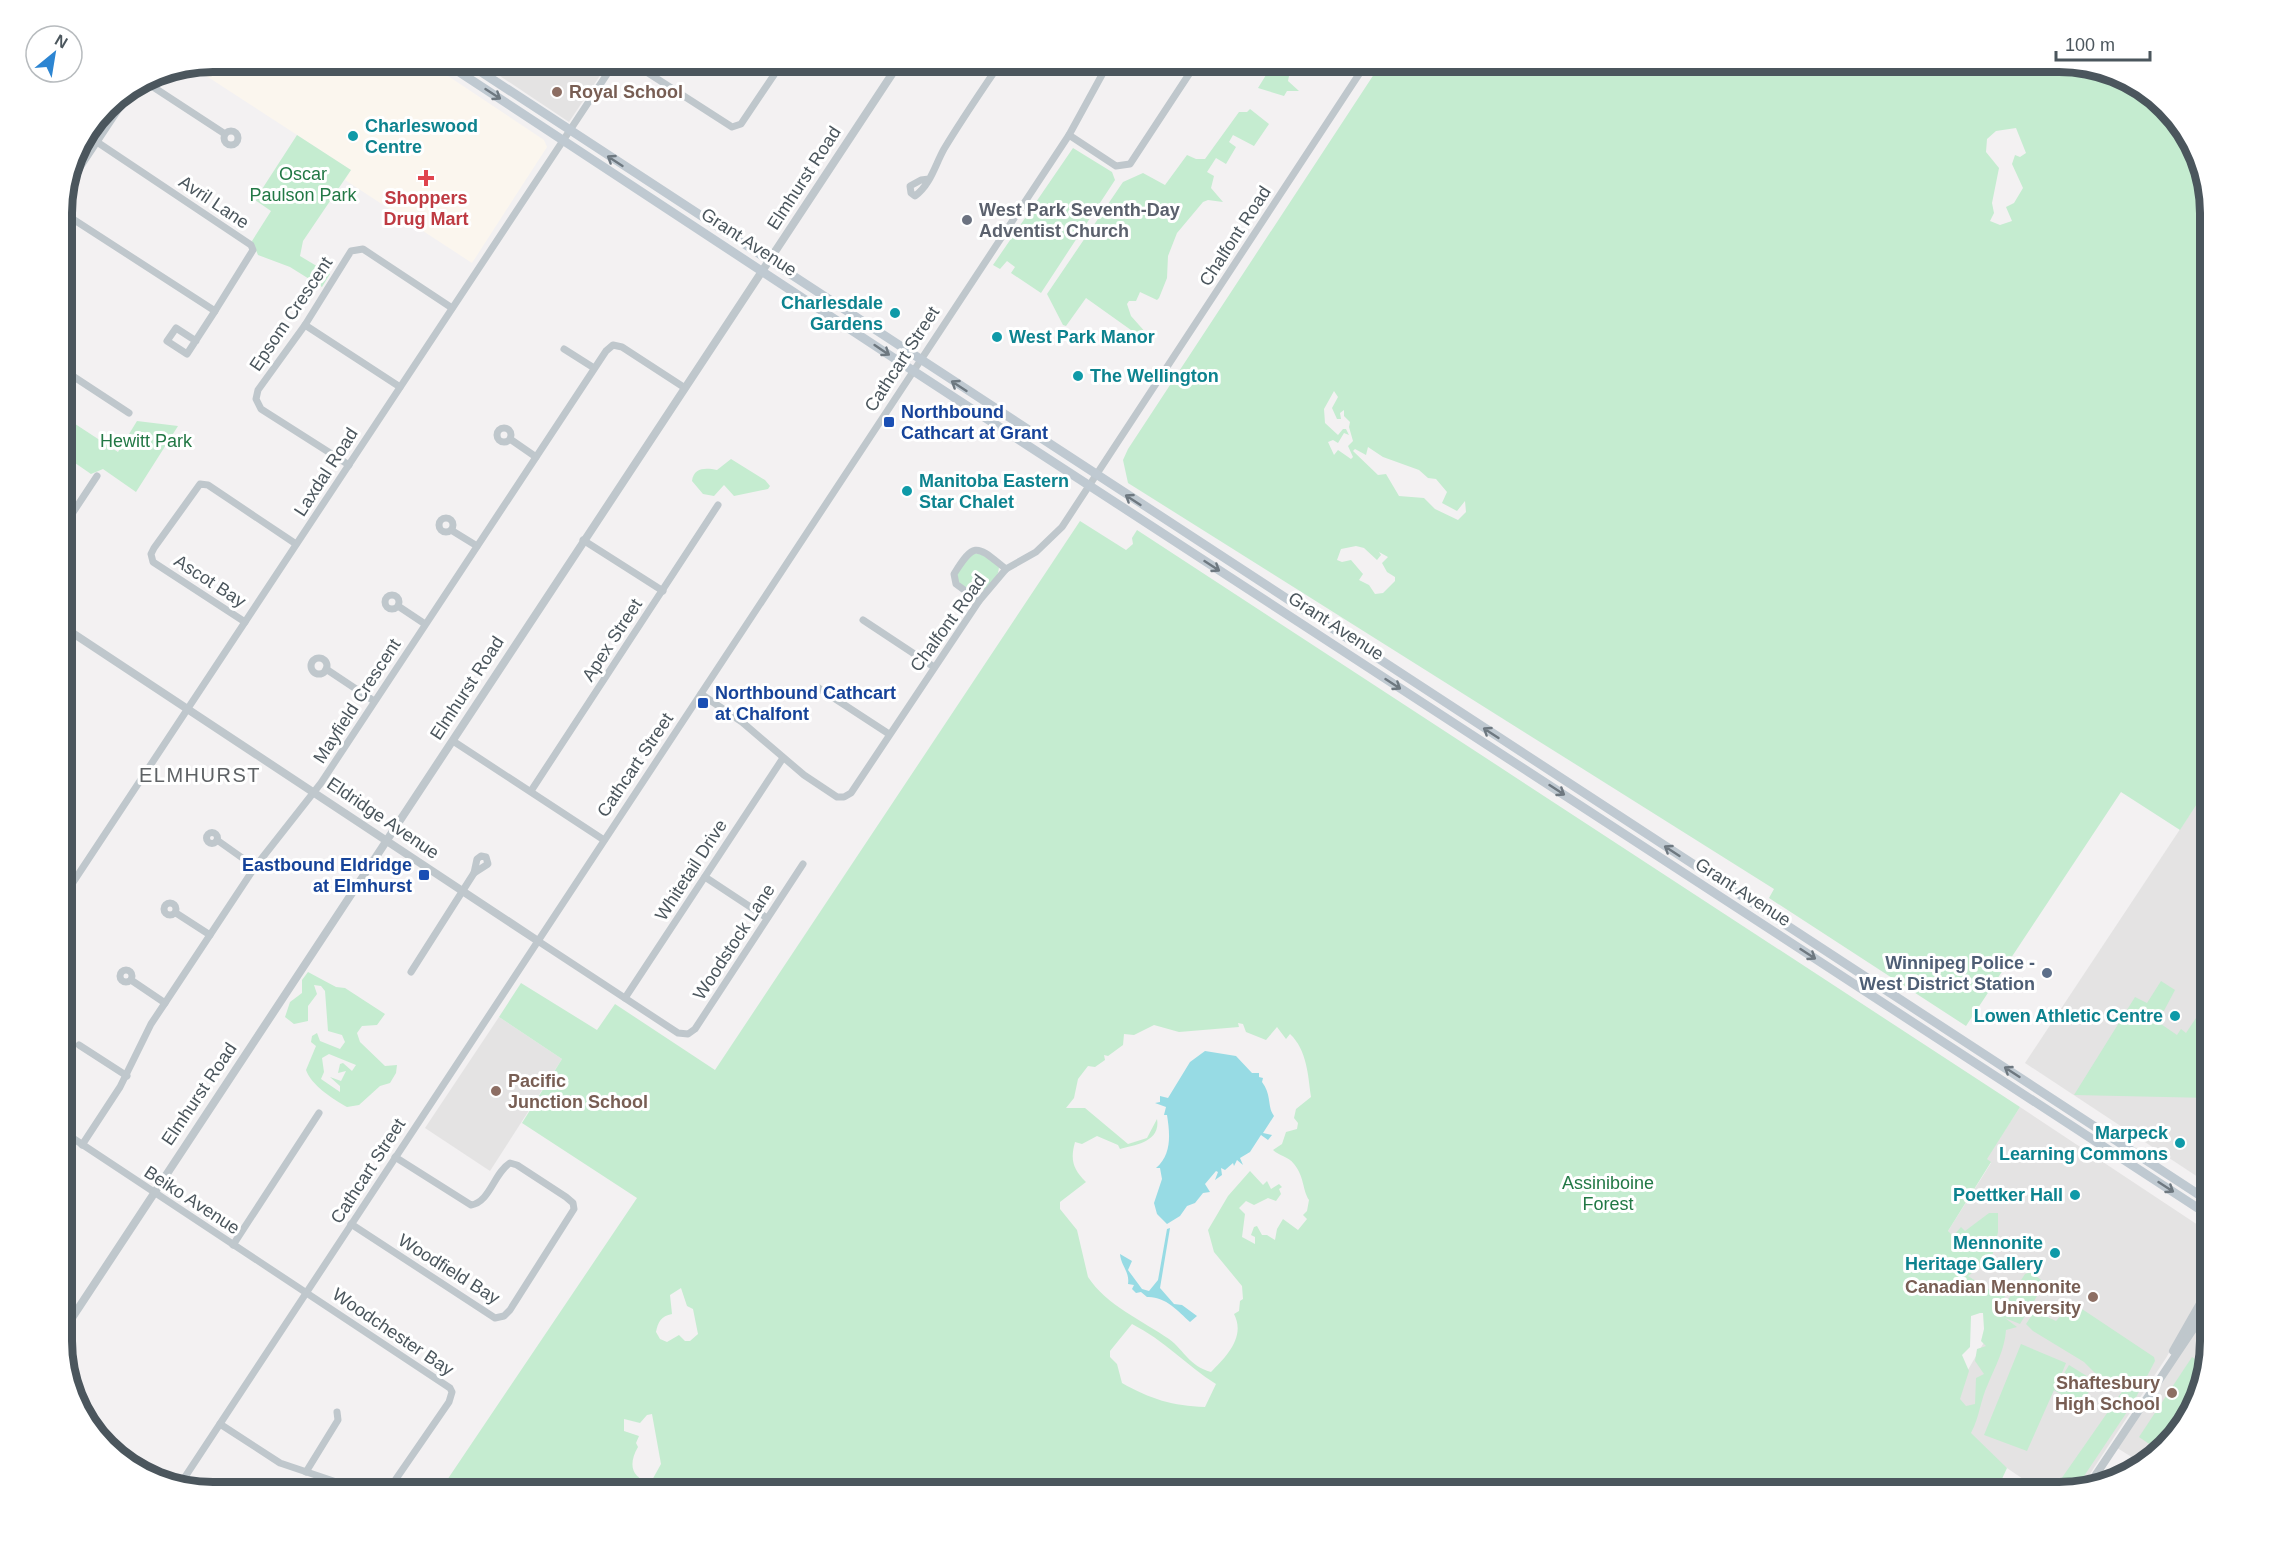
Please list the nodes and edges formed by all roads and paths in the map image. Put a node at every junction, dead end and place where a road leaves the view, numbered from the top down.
1 (459, 72) edge
2 (480, 72) edge
3 (608, 72) edge
4 (647, 72) edge
5 (776, 72) edge
6 (893, 72) edge
7 (994, 72) edge
8 (1104, 72) edge
9 (1190, 72) edge
10 (1360, 72) edge
11 (152, 86) edge
12 (119, 108) edge
13 (570, 131) junction
14 (225, 134) dead end
15 (1069, 135) junction
16 (563, 140) junction
17 (97, 142) junction
18 (80, 167) edge
19 (929, 179) dead end
20 (661, 190) junction
21 (654, 200) junction
22 (72, 219) edge
23 (770, 261) junction
24 (763, 271) junction
25 (452, 308) junction
26 (214, 311) junction
27 (305, 324) junction
28 (196, 341) dead end
29 (564, 349) dead end
30 (919, 360) junction
31 (594, 368) junction
32 (912, 370) junction
33 (72, 376) edge
34 (400, 387) junction
35 (685, 388) junction
36 (129, 413) dead end
37 (510, 439) dead end
38 (536, 457) junction
39 (349, 465) junction
40 (1096, 475) junction
41 (97, 476) dead end
42 (1090, 486) junction
43 (718, 506) dead end
44 (72, 514) edge
45 (451, 530) dead end
46 (584, 540) junction
47 (297, 544) junction
48 (477, 546) junction
49 (1006, 569) junction
50 (663, 591) junction
51 (979, 601) junction
52 (398, 606) dead end
53 (863, 620) dead end
54 (245, 622) junction
55 (425, 624) junction
56 (72, 632) edge
57 (934, 667) junction
58 (326, 669) dead end
59 (817, 687) dead end
60 (701, 694) junction
61 (374, 701) junction
62 (189, 708) junction
63 (890, 734) junction
64 (453, 741) junction
65 (783, 758) junction
66 (314, 791) junction
67 (531, 791) junction
68 (217, 840) dead end
69 (604, 840) junction
70 (386, 842) junction
71 (804, 864) dead end
72 (255, 867) junction
73 (474, 873) dead end
74 (705, 877) junction
75 (72, 884) edge
76 (464, 892) junction
77 (176, 913) dead end
78 (767, 918) junction
79 (210, 935) junction
80 (538, 941) junction
81 (411, 972) dead end
82 (131, 980) dead end
83 (625, 998) junction
84 (165, 1003) junction
85 (688, 1034) joint
86 (79, 1045) dead end
87 (127, 1076) junction
88 (319, 1113) dead end
89 (72, 1138) edge
90 (82, 1145) junction
91 (395, 1157) junction
92 (153, 1193) junction
93 (2200, 1195) edge
94 (2200, 1209) edge
95 (351, 1224) junction
96 (232, 1245) junction
97 (306, 1292) junction
98 (2200, 1306) edge
99 (72, 1318) edge
100 (2200, 1319) edge
101 (2170, 1360) junction
102 (337, 1412) dead end
103 (220, 1424) junction
104 (306, 1472) junction
105 (2094, 1477) edge
106 (184, 1479) edge
107 (336, 1482) edge
108 (394, 1482) edge

1 -> 16 main road, Grant Avenue
2 - 13 main road, Grant Avenue
3 - 13 street, Laxdal Road
4 - 5 street
6 - 23 street, Elmhurst Road
7 - 19 street
8 - 15 street, Cathcart Street
9 - 15 street
10 - 40 street, Chalfont Road
11 - 14 street
12 - 17 street
13 - 16 street, Laxdal Road
20 -> 13 main road, Grant Avenue
15 - 30 street, Cathcart Street
16 - 21 main road, Grant Avenue
16 - 25 street, Laxdal Road
17 - 18 street
17 - 26 street, Avril Lane
20 - 21 main road
20 - 23 main road, Grant Avenue
21 - 24 main road, Grant Avenue
22 - 26 street
23 - 24 street, Elmhurst Road
23 - 30 main road, Grant Avenue
24 -> 32 main road, Grant Avenue
24 - 35 street, Elmhurst Road
25 - 27 street, Epsom Crescent
25 - 34 street, Laxdal Road
26 - 28 street, Avril Lane
27 - 34 street
27 - 39 street, Epsom Crescent
29 - 31 street
30 - 32 street, Cathcart Street
40 -> 30 main road, Grant Avenue
31 - 35 street, Mayfield Crescent
31 - 38 street, Mayfield Crescent
32 - 42 main road, Grant Avenue
32 - 60 street, Cathcart Street
33 - 36 street
34 - 39 street, Laxdal Road
35 - 46 street, Elmhurst Road
37 - 38 street
38 - 48 street, Mayfield Crescent
39 - 47 street, Laxdal Road
40 - 42 street, Chalfont Road
93 -> 40 main road, Grant Avenue
41 - 44 street
42 - 49 street, Chalfont Road
42 -> 94 main road, Grant Avenue
43 - 50 street, Apex Street
45 - 48 street
46 - 50 street
46 - 64 street, Elmhurst Road
47 - 54 street, Laxdal Road
47 - 54 street, Ascot Bay
48 - 55 street, Mayfield Crescent
49 - 51 street, Chalfont Road
49 - 51 street
50 - 67 street, Apex Street
51 - 57 street, Chalfont Road
52 - 55 street
53 - 57 street
54 - 62 street, Laxdal Road
55 - 61 street, Mayfield Crescent
56 - 62 street, Eldridge Avenue
57 - 63 street, Chalfont Road
58 - 61 street
59 - 63 street
60 - 65 street, Chalfont Road
60 - 69 street, Cathcart Street
61 - 66 street, Mayfield Crescent
62 - 66 street, Eldridge Avenue
62 - 75 street, Laxdal Road
63 - 65 street, Chalfont Road
64 - 67 street
64 - 70 street, Elmhurst Road
65 - 74 street, Whitetail Drive
66 - 70 street, Eldridge Avenue
66 - 72 street, Mayfield Crescent
67 - 69 street
68 - 72 street
69 - 80 street, Cathcart Street
70 - 76 street, Eldridge Avenue
70 - 92 street, Elmhurst Road
71 - 78 street, Woodstock Lane
72 - 79 street, Mayfield Crescent
73 - 76 street
74 - 78 street
74 - 83 street, Whitetail Drive
76 - 80 street, Eldridge Avenue
76 - 81 street
77 - 79 street
78 - 85 street, Woodstock Lane
79 - 84 street, Mayfield Crescent
80 - 83 street, Eldridge Avenue
80 - 91 street, Cathcart Street
82 - 84 street
83 - 85 street, Eldridge Avenue
84 - 87 street, Mayfield Crescent
86 - 87 street
87 - 90 street, Mayfield Crescent
88 - 96 street
89 - 90 street, Beiko Avenue
90 - 92 street, Beiko Avenue
91 - 95 street, Cathcart Street
91 - 95 street, Woodfield Bay
92 - 96 street, Beiko Avenue
92 - 99 street, Elmhurst Road
95 - 97 street, Cathcart Street
96 - 97 street, Beiko Avenue
97 - 103 street, Cathcart Street
97 - 108 street, Woodchester Bay
98 - 101 street
100 - 101 street
101 - 105 street
102 - 104 street
103 - 104 street
103 - 106 street, Cathcart Street
104 - 107 street

